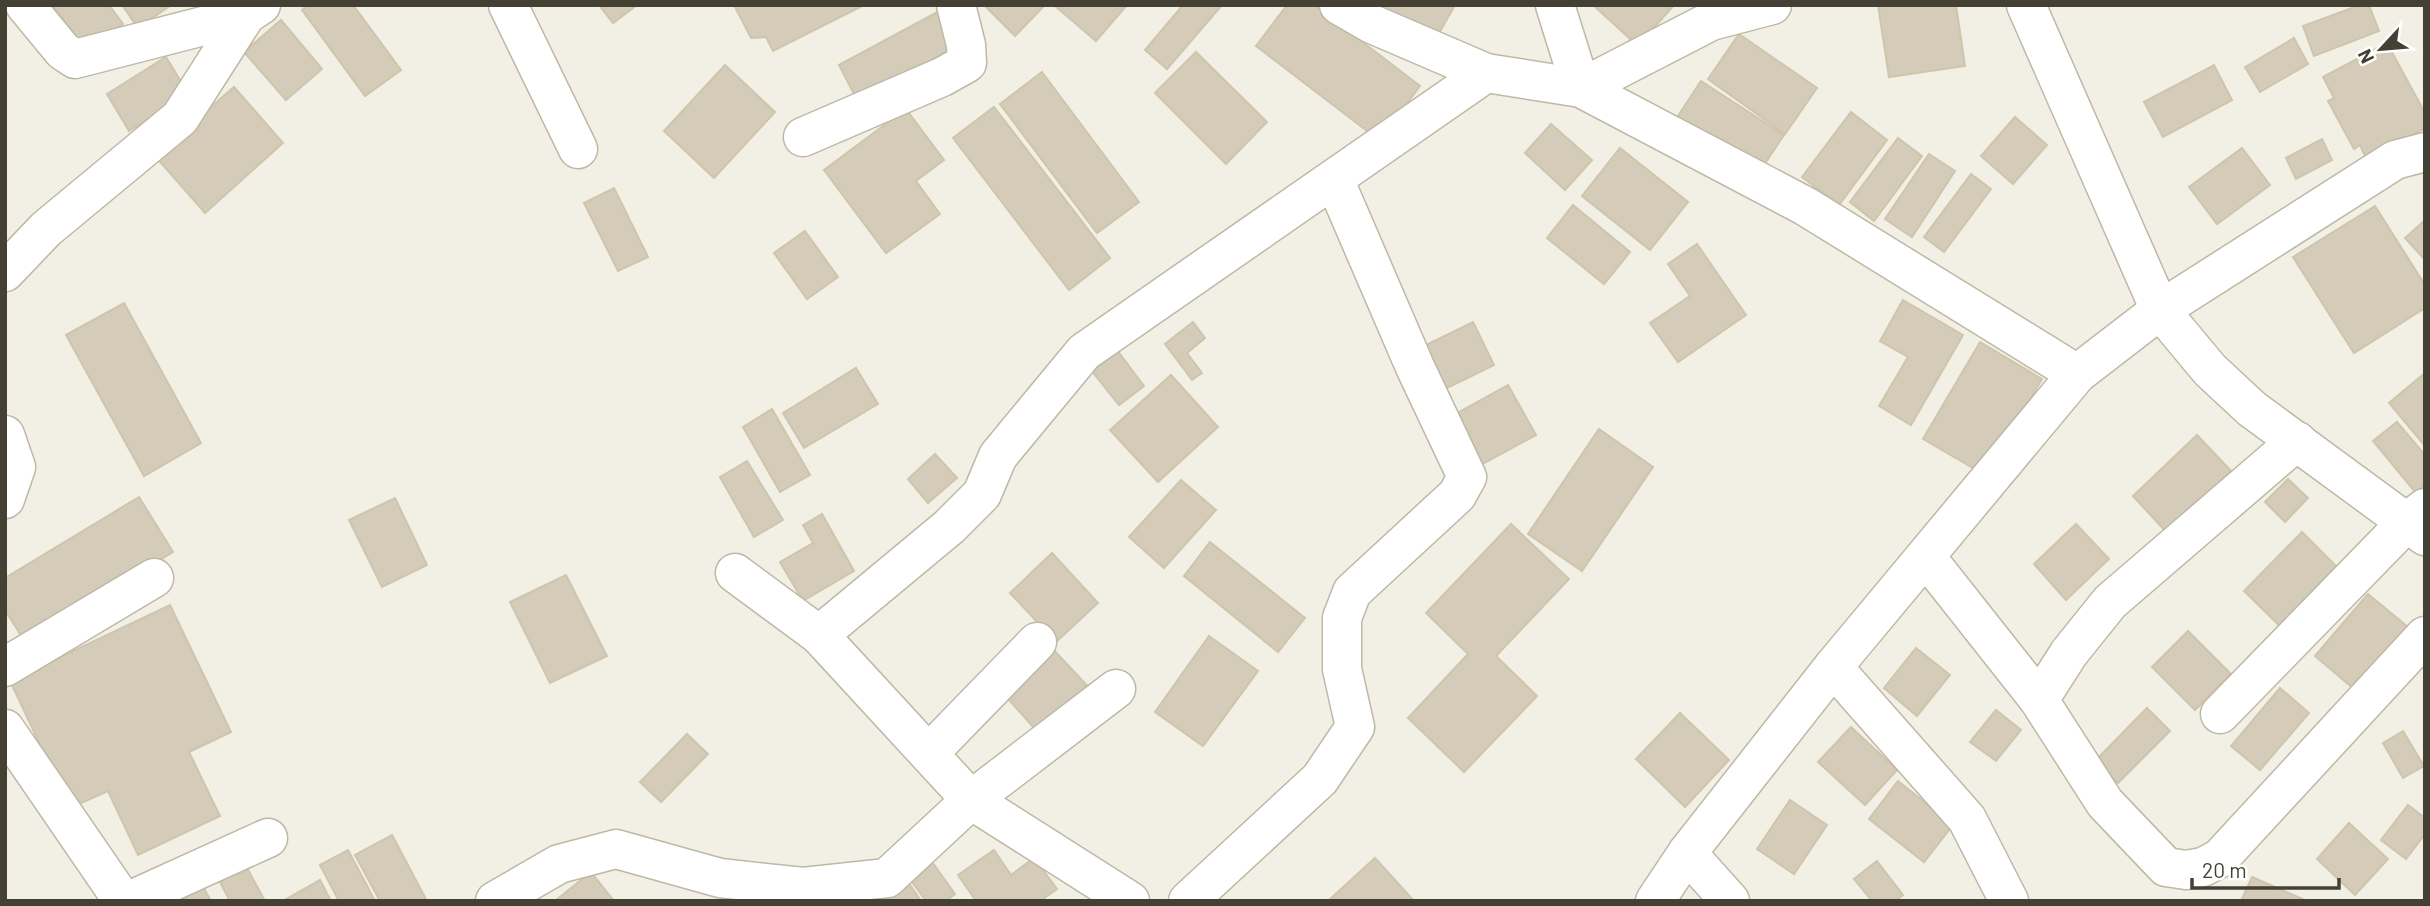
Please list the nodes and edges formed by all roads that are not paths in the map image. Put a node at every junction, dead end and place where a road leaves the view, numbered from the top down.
1 (25, 5) edge
2 (508, 5) edge
3 (956, 5) edge
4 (1339, 5) edge
5 (1555, 5) edge
6 (1772, 5) edge
7 (2026, 5) edge
8 (253, 10) edge
9 (1486, 73) junction
10 (1581, 88) junction
11 (803, 137) dead end
12 (578, 149) dead end
13 (2425, 152) edge
14 (1334, 178) junction
15 (5, 272) edge
16 (2160, 310) junction
17 (2077, 374) junction
18 (5, 435) edge
19 (2297, 441) junction
20 (5, 499) edge
21 (2419, 522) edge
22 (1926, 557) junction
23 (734, 573) dead end
24 (154, 578) dead end
25 (820, 635) junction
26 (2425, 636) edge
27 (1037, 642) dead end
28 (5, 667) edge
29 (1833, 667) junction
30 (1115, 688) dead end
31 (2039, 700) junction
32 (2220, 714) dead end
33 (5, 729) edge
34 (929, 753) junction
35 (971, 800) junction
36 (268, 838) dead end
37 (1687, 853) junction
38 (123, 901) edge
39 (130, 901) edge
40 (495, 901) edge
41 (1130, 901) edge
42 (1188, 901) edge
43 (1655, 901) edge
44 (1730, 901) edge
45 (2009, 901) edge

1 - 8 street
2 - 12 street
3 - 11 street
4 - 9 street
5 - 10 street
6 - 10 street
7 - 16 street
8 - 15 street
9 - 10 street
9 - 14 street
10 - 17 street
13 - 16 street
14 - 25 street
14 - 42 street
16 - 17 street
16 - 19 street
17 - 22 street
18 - 20 street
19 - 21 street
19 - 31 street
21 - 32 street
22 - 29 street
22 - 31 street
23 - 25 street
24 - 28 street
25 - 34 street
26 - 31 street
27 - 34 street
29 - 37 street
29 - 45 street
30 - 35 street
33 - 38 street
34 - 35 street
35 - 40 street
35 - 41 street
36 - 39 street
37 - 43 street
37 - 44 street

